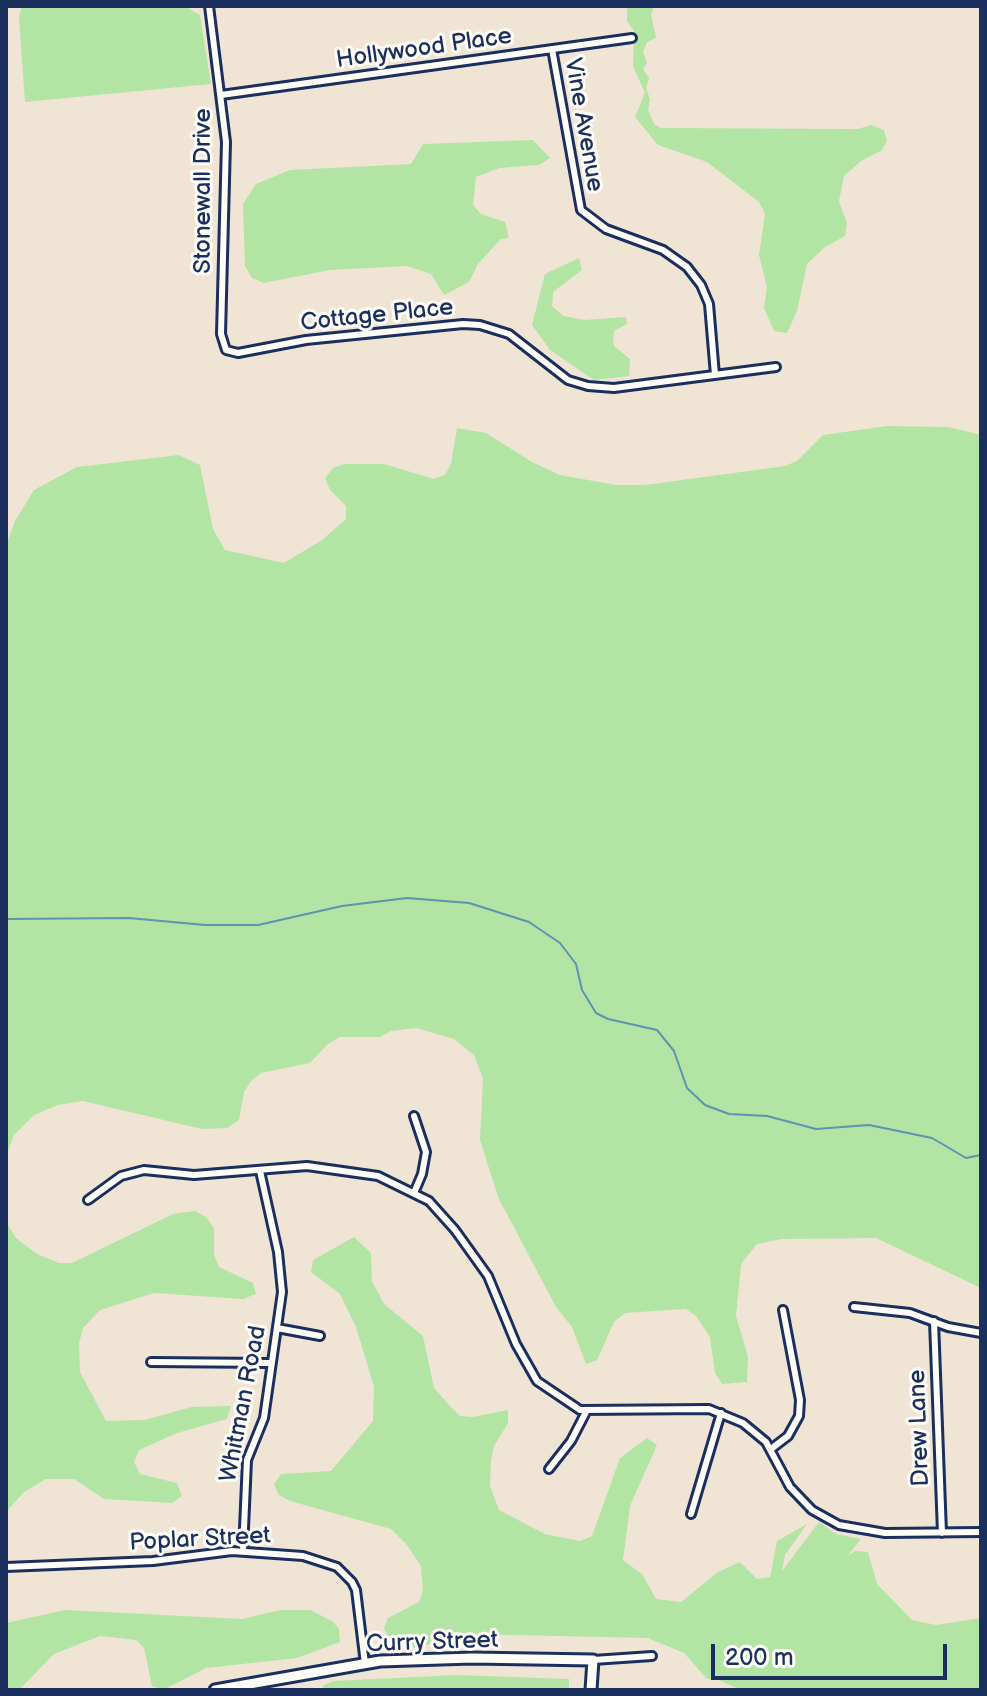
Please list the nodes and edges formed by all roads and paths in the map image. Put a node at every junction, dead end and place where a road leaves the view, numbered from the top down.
1 (209, 6) edge
2 (632, 38) dead end
3 (552, 49) junction
4 (221, 95) junction
5 (250, 351) joint
6 (776, 367) dead end
7 (715, 375) junction
8 (414, 1116) dead end
9 (260, 1171) junction
10 (414, 1193) junction
11 (88, 1200) dead end
12 (854, 1307) dead end
13 (783, 1310) dead end
14 (934, 1321) junction
15 (277, 1328) junction
16 (981, 1333) edge
17 (320, 1336) dead end
18 (151, 1362) dead end
19 (269, 1363) junction
20 (586, 1412) junction
21 (721, 1413) junction
22 (771, 1449) junction
23 (549, 1469) dead end
24 (691, 1514) dead end
25 (981, 1532) edge
26 (942, 1533) junction
27 (243, 1551) junction
28 (6, 1567) edge
29 (652, 1656) dead end
30 (593, 1660) junction
31 (365, 1664) junction
32 (215, 1690) edge
33 (591, 1690) edge

1 - 4 street, Stonewall Drive
2 - 3 street, Hollywood Place
3 - 4 street, Hollywood Place
3 - 7 street, Vine Avenue
4 - 5 street, Stonewall Drive
5 - 7 street, Cottage Place
6 - 7 street, Cottage Place
8 - 10 street
9 - 10 street
9 - 11 street
9 - 15 street, Whitman Road
10 - 20 street
12 - 14 street
13 - 22 street
14 - 16 street
14 - 26 street, Drew Lane
15 - 17 street
15 - 19 street, Whitman Road
18 - 19 street
19 - 27 street, Whitman Road
20 - 21 street
20 - 23 street
21 - 22 street
21 - 24 street
22 - 26 street
25 - 26 street
27 - 28 street, Poplar Street
27 - 31 street, Poplar Street
29 - 30 street, Curry Street
30 - 31 street, Curry Street
30 - 33 street
31 - 32 street, Curry Street

